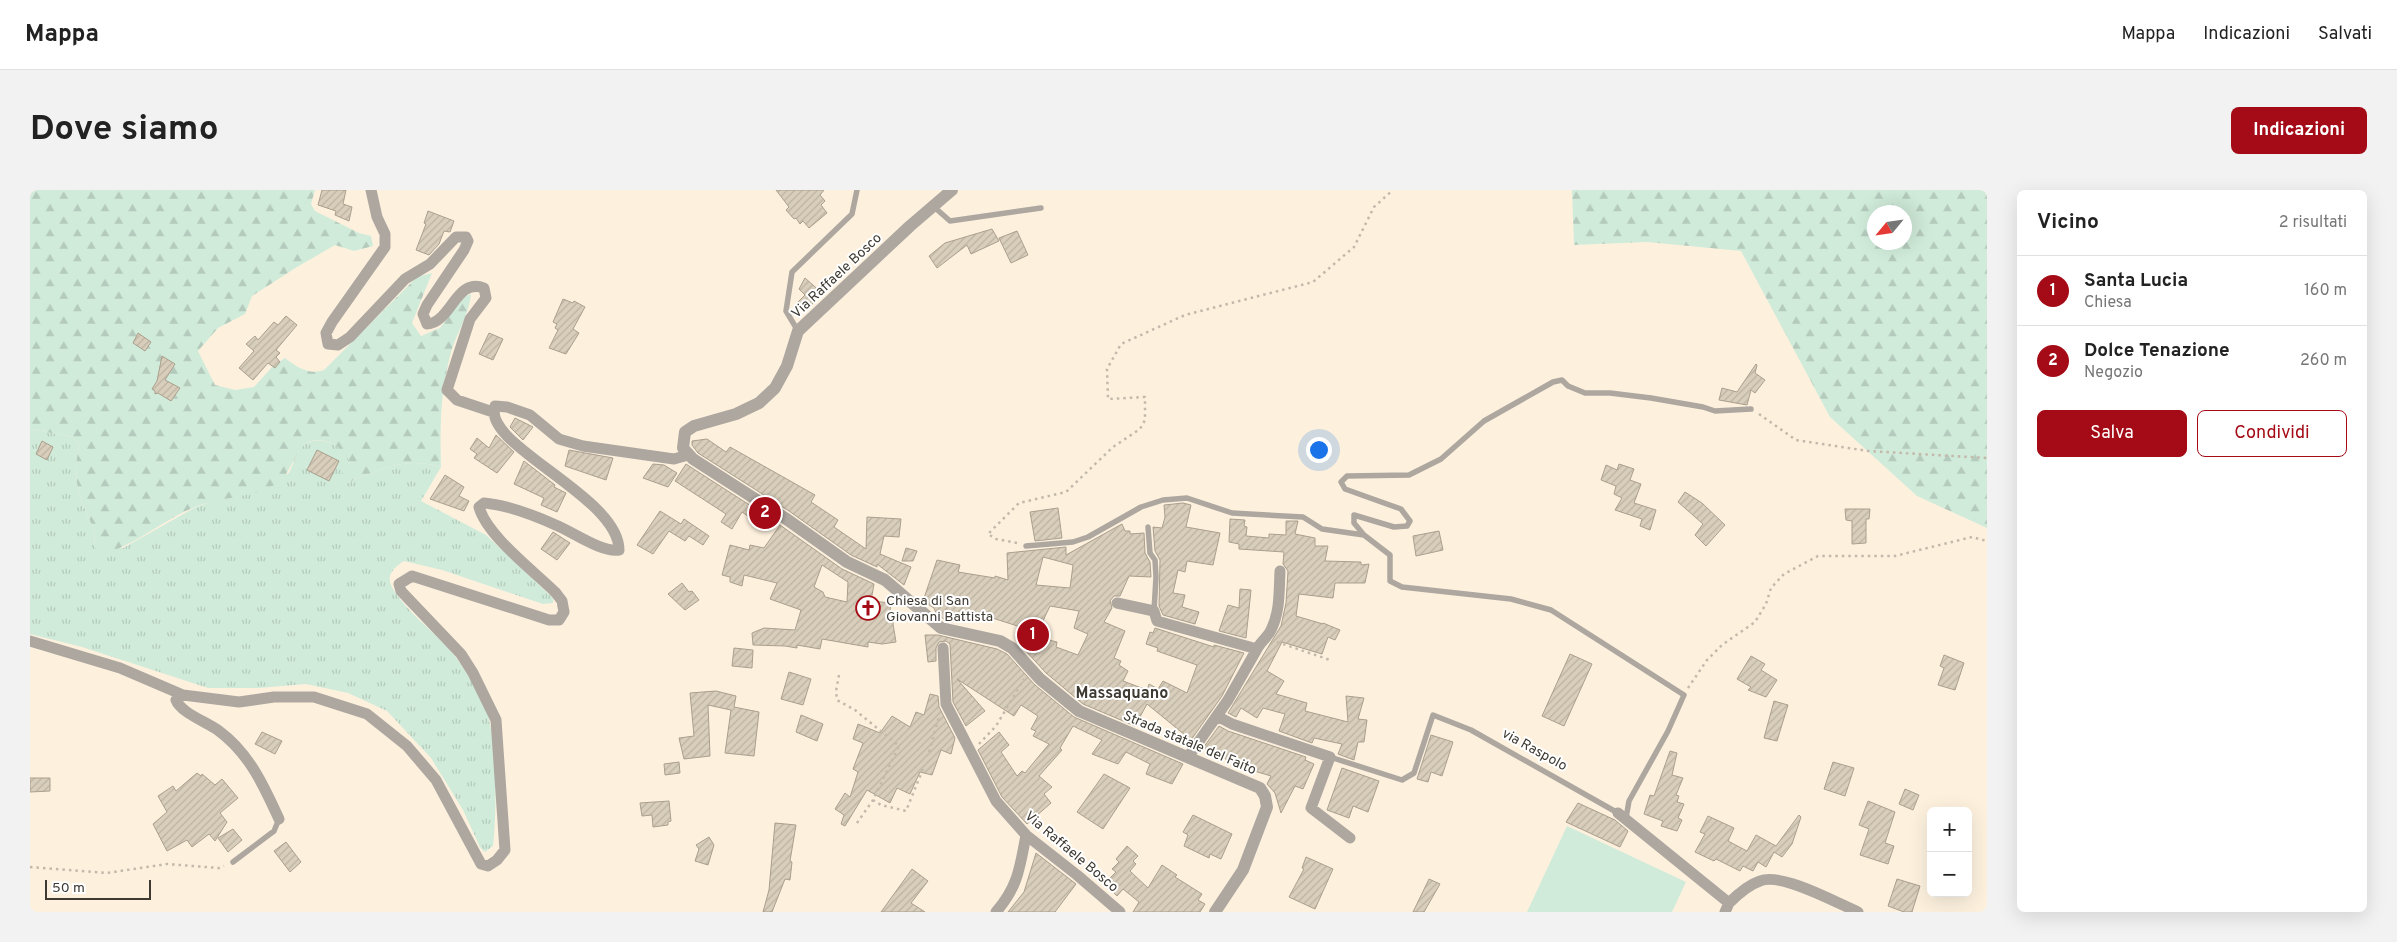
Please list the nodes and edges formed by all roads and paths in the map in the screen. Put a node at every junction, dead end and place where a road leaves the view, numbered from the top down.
1 (370, 190) edge
2 (857, 190) edge
3 (952, 190) edge
4 (1393, 190) edge
5 (933, 206) junction
6 (1041, 208) dead end
7 (798, 331) junction
8 (1751, 409) joint
9 (493, 412) junction
10 (688, 455) junction
11 (1987, 458) edge
12 (1148, 527) dead end
13 (1364, 535) junction
14 (1987, 542) edge
15 (1026, 546) joint
16 (1280, 571) dead end
17 (1117, 603) dead end
18 (1154, 611) junction
19 (1266, 636) junction
20 (30, 641) edge
21 (943, 648) dead end
22 (1257, 649) junction
23 (1330, 660) dead end
24 (1030, 669) junction
25 (839, 675) dead end
26 (183, 695) junction
27 (1684, 695) junction
28 (946, 700) junction
29 (1216, 716) junction
30 (929, 752) dead end
31 (970, 752) junction
32 (1188, 757) junction
33 (1330, 757) junction
34 (923, 769) dead end
35 (873, 800) junction
36 (1622, 815) junction
37 (279, 819) joint
38 (858, 822) dead end
39 (1026, 835) junction
40 (1350, 838) dead end
41 (233, 862) joint
42 (30, 868) edge
43 (1727, 908) edge
44 (996, 912) edge
45 (1120, 912) edge
46 (1215, 912) edge
47 (1858, 912) edge

1 - 9 street
2 - 7 lane
3 - 5 street, Via Raffaele Bosco
4 - 15 path
5 - 6 lane
5 - 7 street, Via Raffaele Bosco
7 - 10 street, Via Raffaele Bosco
8 - 11 path
8 - 13 lane
9 - 10 street
9 - 26 street
10 - 24 street, Strada statale del Faito
12 - 18 lane
13 - 15 lane
13 - 27 lane
14 - 27 path
16 - 19 street
17 - 18 street
18 - 22 street
19 - 22 street
19 - 23 path
20 - 26 street
21 - 28 street, Via Raffaele Bosco
22 - 29 street
24 - 31 path
24 - 32 street, Strada statale del Faito
25 - 35 path
26 - 37 street
27 - 36 lane
28 - 30 path
28 - 31 street, Via Raffaele Bosco
29 - 32 street
29 - 33 street, via Raspolo
31 - 39 street, Via Raffaele Bosco
32 - 46 street, Strada statale del Faito
33 - 36 lane, via Raspolo
33 - 40 street
34 - 35 path
35 - 38 path
36 - 43 street, via Raspolo
37 - 41 lane
39 - 44 street
39 - 45 street, Via Raffaele Bosco
41 - 42 path
43 - 47 street

